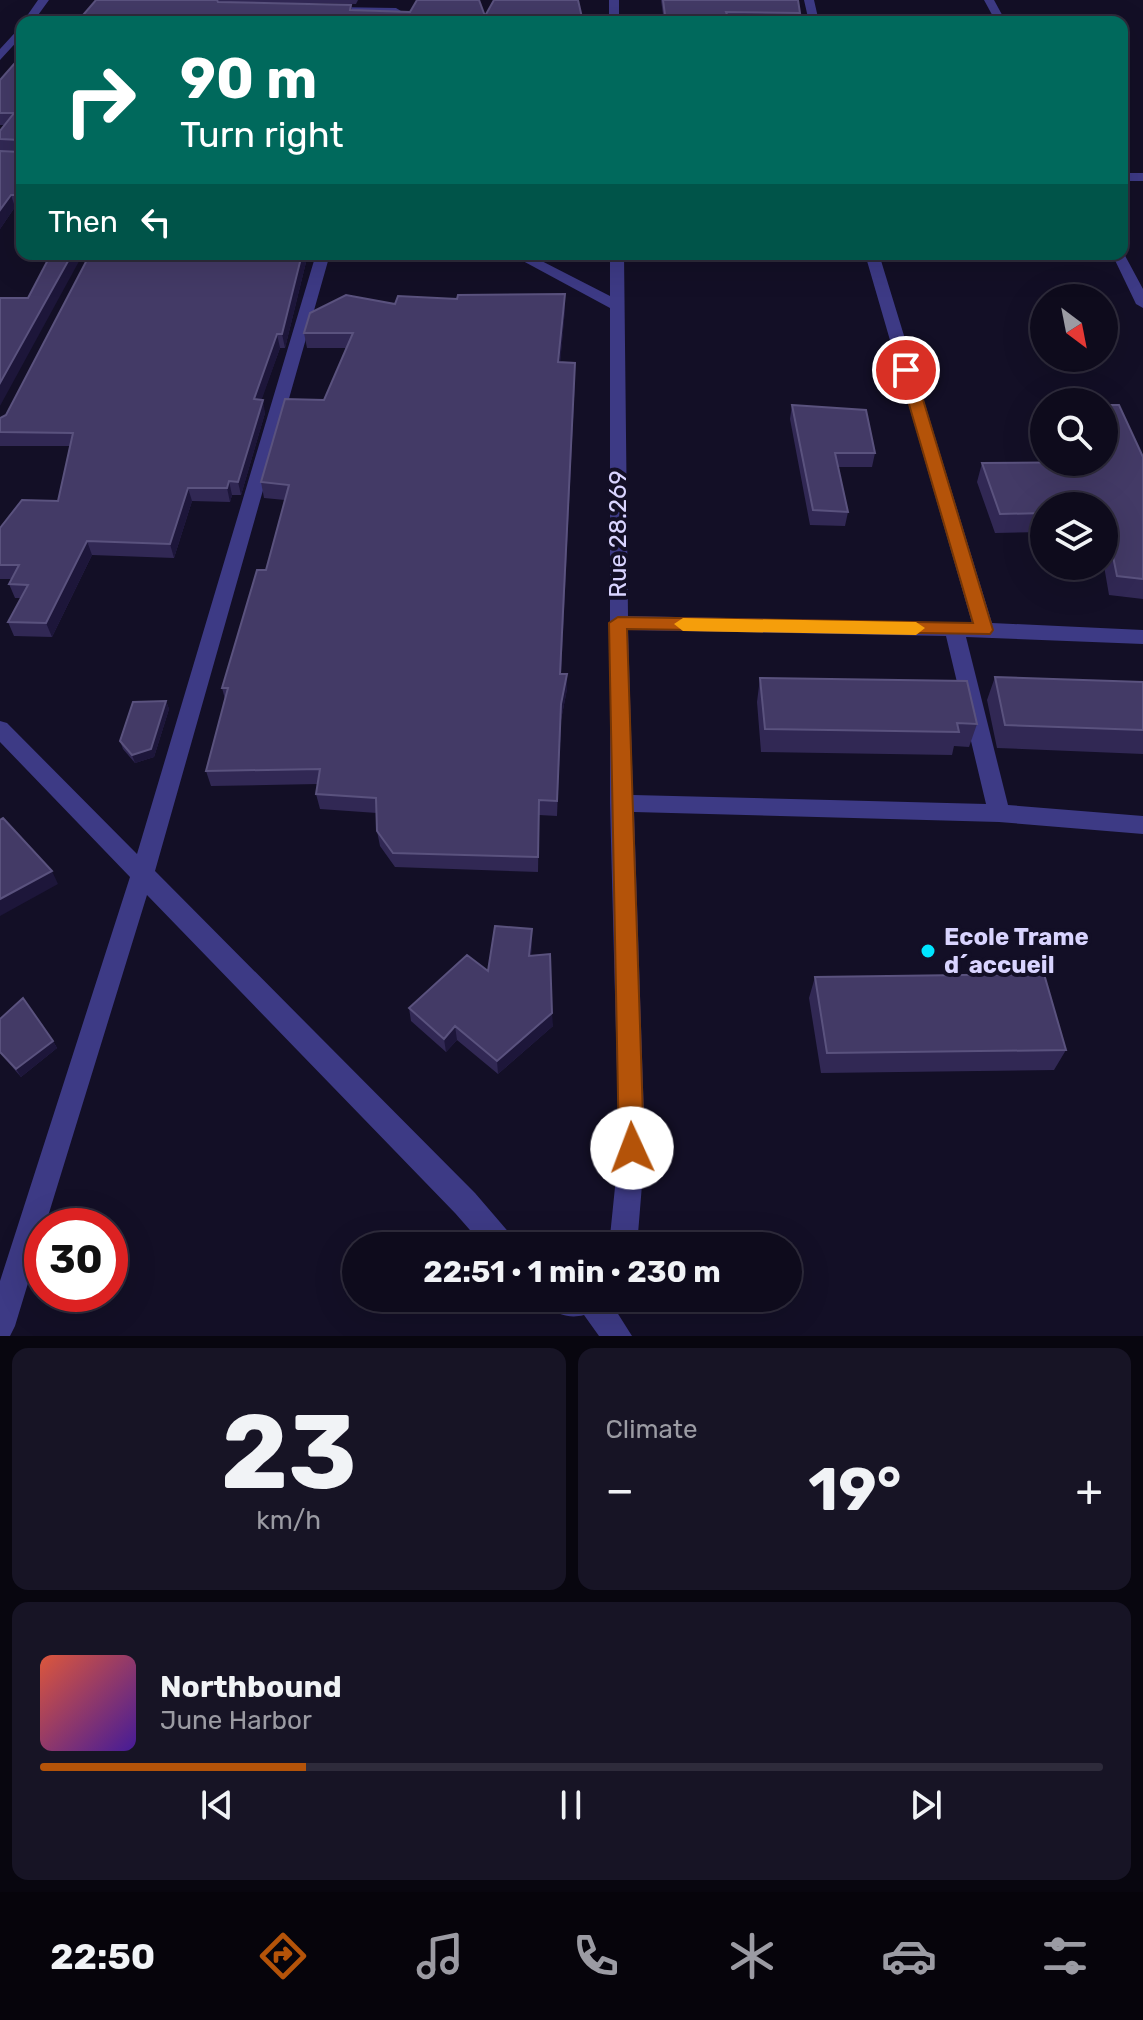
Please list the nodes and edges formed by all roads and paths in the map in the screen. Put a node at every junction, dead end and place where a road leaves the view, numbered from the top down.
1 (44, 0) edge
2 (318, 10) edge
3 (396, 11) edge
4 (32, 16) edge
5 (16, 36) edge
6 (0, 57) edge
7 (321, 260) edge
8 (529, 260) edge
9 (617, 260) edge
10 (874, 260) edge
11 (1122, 260) edge
12 (1143, 304) edge
13 (617, 306) junction
14 (618, 623) junction
15 (954, 629) junction
16 (984, 630) junction
17 (1143, 637) edge
18 (0, 729) edge
19 (621, 803) junction
20 (999, 813) junction
21 (1143, 825) edge
22 (143, 872) junction
23 (490, 1232) edge
24 (624, 1232) edge
25 (600, 1312) edge
26 (0, 1326) edge
27 (617, 1336) edge

1 - 4 street
2 - 3 street
5 - 6 street
7 - 22 street
8 - 13 street
9 - 13 street, Rue 28.269
10 - 16 street
11 - 12 street
13 - 14 street, Rue 28.269
14 - 15 street
14 - 19 street, Rue 28.269
15 - 16 street
15 - 20 street
16 - 17 street
18 - 22 street
19 - 20 street
19 - 24 street, Rue 28.269
20 - 21 street
22 - 23 street
22 - 26 street
25 - 27 street

